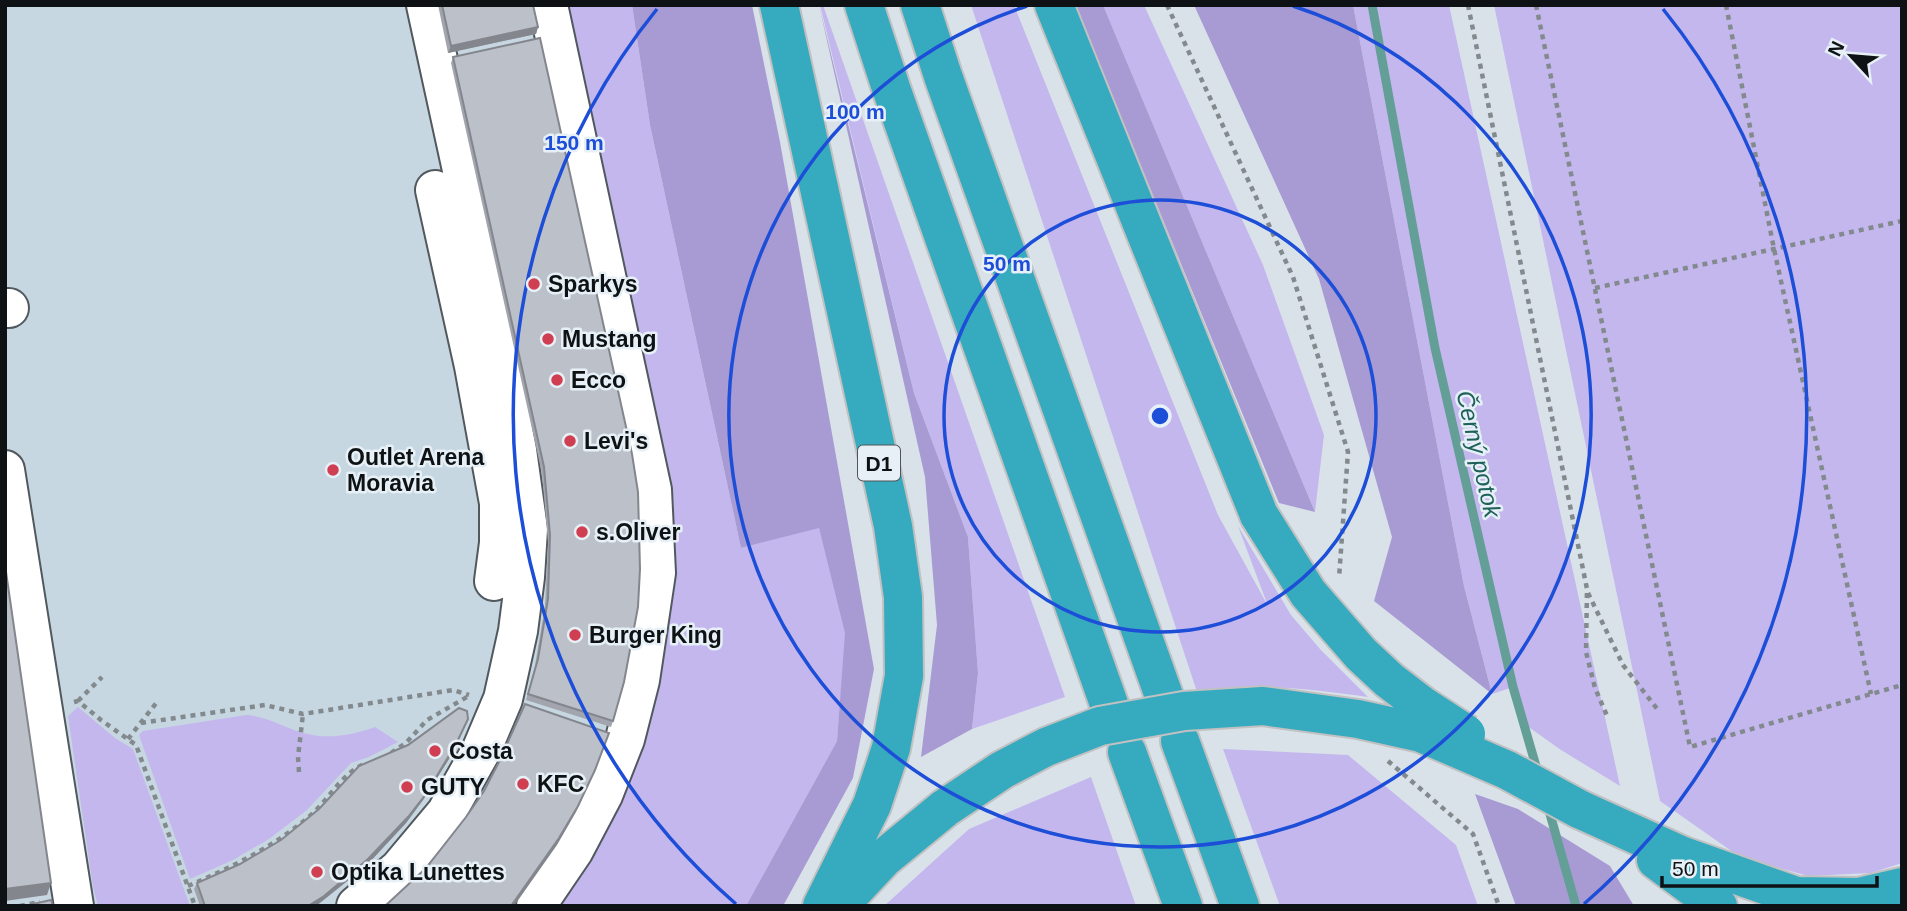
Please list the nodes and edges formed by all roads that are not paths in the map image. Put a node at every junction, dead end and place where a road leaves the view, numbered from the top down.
1 (426, 5) edge
2 (548, 5) edge
3 (779, 5) edge
4 (864, 5) edge
5 (920, 5) edge
6 (1054, 5) edge
7 (435, 191) dead end
8 (5, 470) edge
9 (494, 581) dead end
10 (1164, 696) dead end
11 (1110, 707) dead end
12 (1180, 741) dead end
13 (1127, 752) dead end
14 (1579, 808) junction
15 (1678, 863) junction
16 (1902, 887) edge
17 (75, 906) edge
18 (356, 906) edge
19 (536, 906) edge
20 (822, 906) edge
21 (839, 906) edge
22 (1183, 906) edge
23 (1240, 906) edge
24 (1718, 906) edge

1 - 18 street
2 - 19 street
3 - 20 highway, D1
4 - 11 highway
5 - 10 highway
6 - 14 highway, bridge
7 - 9 street
8 - 17 street
12 - 23 highway
13 - 22 highway
14 - 15 highway
14 - 21 highway, bridge
15 - 16 highway
15 - 24 highway

